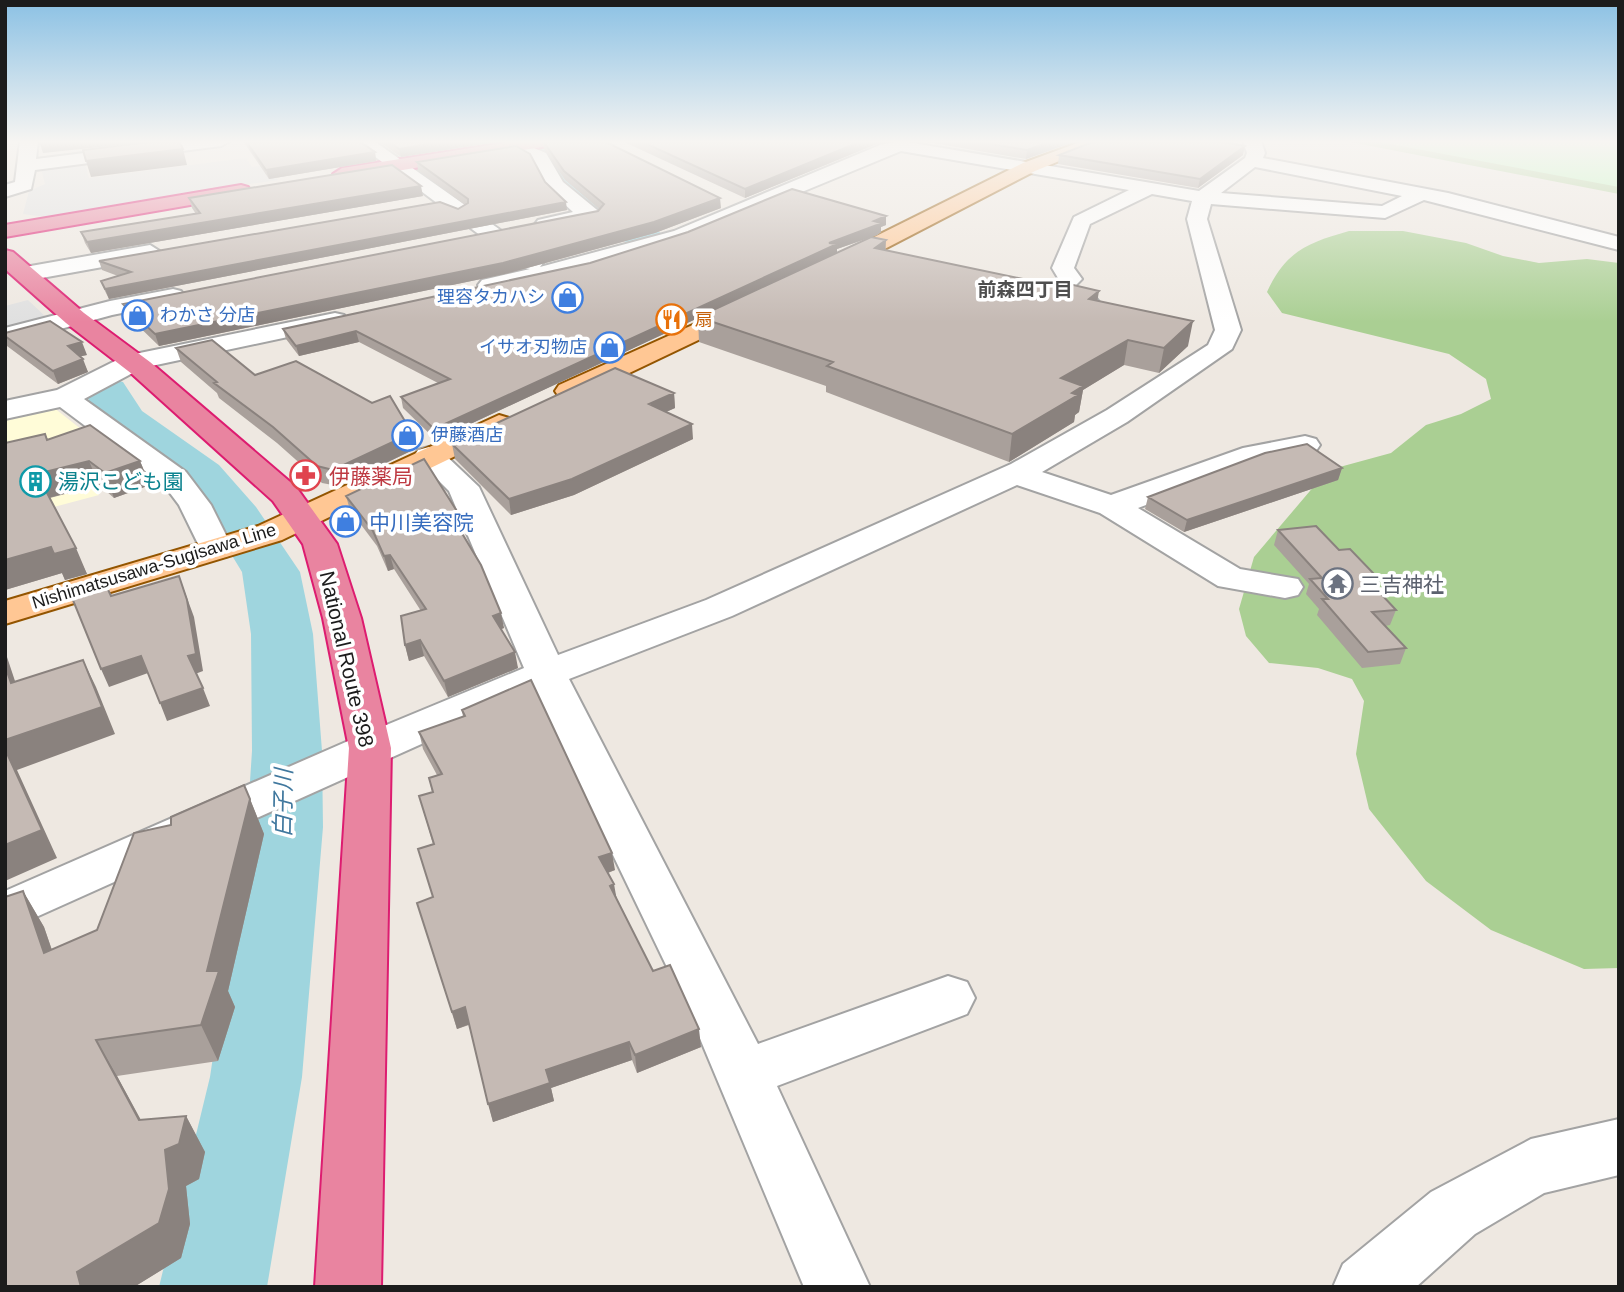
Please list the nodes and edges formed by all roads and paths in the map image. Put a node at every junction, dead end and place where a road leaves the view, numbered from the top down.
1 (182, 201) edge
2 (443, 201) edge
3 (445, 201) edge
4 (571, 201) edge
5 (729, 201) edge
6 (765, 201) edge
7 (964, 201) edge
8 (1121, 201) edge
9 (1202, 201) edge
10 (1255, 201) edge
11 (1406, 201) edge
12 (1453, 201) edge
13 (418, 206) edge
14 (747, 209) junction
15 (5, 231) edge
16 (491, 234) junction
17 (465, 239) edge
18 (1619, 244) edge
19 (176, 248) edge
20 (15, 265) edge
21 (545, 272) junction
22 (814, 275) edge
23 (464, 291) edge
24 (189, 293) edge
25 (765, 298) edge
26 (1103, 306) edge
27 (355, 315) edge
28 (75, 318) junction
29 (5, 336) edge
30 (134, 362) junction
31 (66, 397) junction
32 (542, 403) edge
33 (5, 411) edge
34 (517, 415) edge
35 (1305, 445) edge
36 (429, 456) junction
37 (1016, 474) junction
38 (1112, 506) junction
39 (287, 524) junction
40 (222, 548) junction
41 (1285, 587) dead end
42 (5, 613) edge
43 (546, 674) junction
44 (353, 756) junction
45 (5, 912) edge
46 (948, 999) dead end
47 (743, 1074) junction
48 (1619, 1147) edge
49 (348, 1287) edge
50 (838, 1287) edge
51 (1366, 1287) edge

1 - 15 highway
2 - 13 street
3 - 16 street
4 - 16 street
5 - 14 street
6 - 14 street
7 - 22 main road
8 - 26 street
9 - 37 street
10 - 11 street
12 - 18 street
14 - 21 street
16 - 17 street
16 - 21 street
19 - 20 street
20 - 28 highway, National Route 398
21 - 23 street
24 - 28 street
25 - 32 main road
27 - 30 street
28 - 29 street
28 - 30 highway, National Route 398
30 - 31 street
30 - 39 highway, National Route 398
31 - 33 street
31 - 40 street
34 - 36 main road, Nishimatsusawa-Sugisawa Line
35 - 38 street
36 - 39 main road, Nishimatsusawa-Sugisawa Line
36 - 43 street
37 - 38 street
37 - 43 street
38 - 41 street
39 - 40 main road, Nishimatsusawa-Sugisawa Line
39 - 44 highway, National Route 398
40 - 42 main road, Nishimatsusawa-Sugisawa Line
43 - 44 street
43 - 47 street
44 - 45 street
44 - 49 highway, National Route 398
46 - 47 street
47 - 50 street
48 - 51 street

